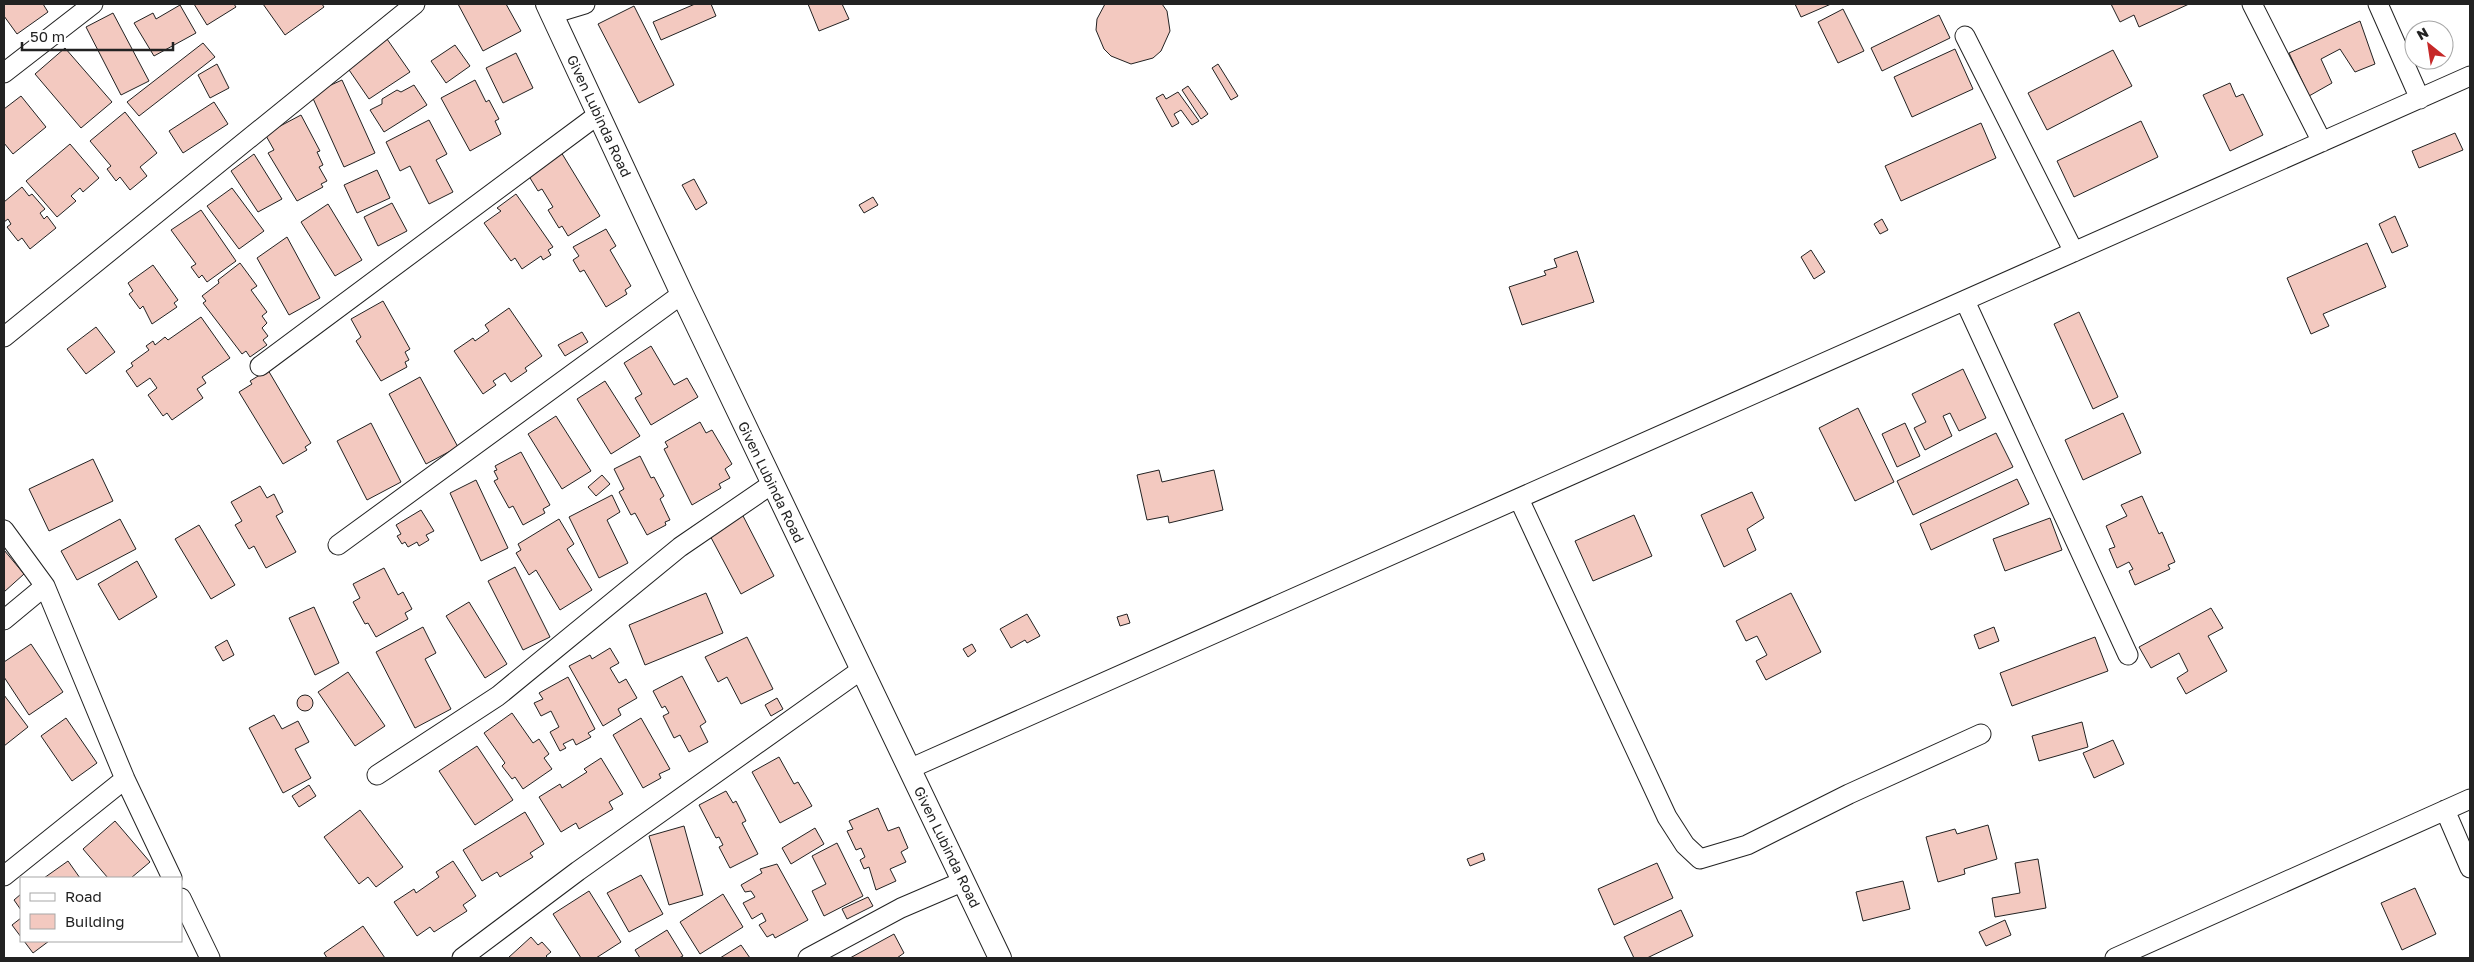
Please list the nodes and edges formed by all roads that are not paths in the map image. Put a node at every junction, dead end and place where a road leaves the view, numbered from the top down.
1 (93, 4) edge
2 (415, 4) edge
3 (586, 4) edge
4 (2252, 4) edge
5 (2378, 4) edge
6 (549, 9) edge
7 (1965, 36) dead end
8 (4, 73) edge
9 (2470, 76) edge
10 (2420, 99) junction
11 (599, 114) junction
12 (2322, 142) junction
13 (2074, 252) junction
14 (682, 294) junction
15 (1965, 301) junction
16 (4, 337) edge
17 (260, 366) dead end
18 (772, 484) junction
19 (1519, 498) junction
20 (4, 530) edge
21 (338, 545) dead end
22 (45, 586) junction
23 (4, 620) edge
24 (2128, 655) dead end
25 (861, 670) junction
26 (1981, 734) dead end
27 (909, 769) junction
28 (377, 775) dead end
29 (124, 779) junction
30 (2470, 799) edge
31 (2445, 810) junction
32 (2470, 868) edge
33 (4, 876) edge
34 (172, 877) edge
35 (964, 881) junction
36 (182, 900) edge
37 (210, 958) edge
38 (462, 958) edge
39 (808, 958) edge
40 (1000, 958) edge
41 (2115, 958) edge

1 - 8 street
2 - 16 street
3 - 6 street
4 - 12 street
5 - 10 street
6 - 11 street, Given Lubinda Road
7 - 13 street
9 - 10 street
10 - 12 street
11 - 14 street, Given Lubinda Road
11 - 17 street
12 - 13 street
13 - 15 street
14 - 18 street, Given Lubinda Road
14 - 21 street
15 - 19 street
15 - 24 street
18 - 25 street, Given Lubinda Road
18 - 28 street
19 - 26 street
19 - 27 street
20 - 22 street
22 - 23 street
22 - 29 street
25 - 27 street, Given Lubinda Road
25 - 38 street
27 - 35 street, Given Lubinda Road
29 - 33 street
29 - 34 street
30 - 31 street
31 - 32 street
31 - 41 street
35 - 39 street
35 - 40 street, Given Lubinda Road
36 - 37 street

